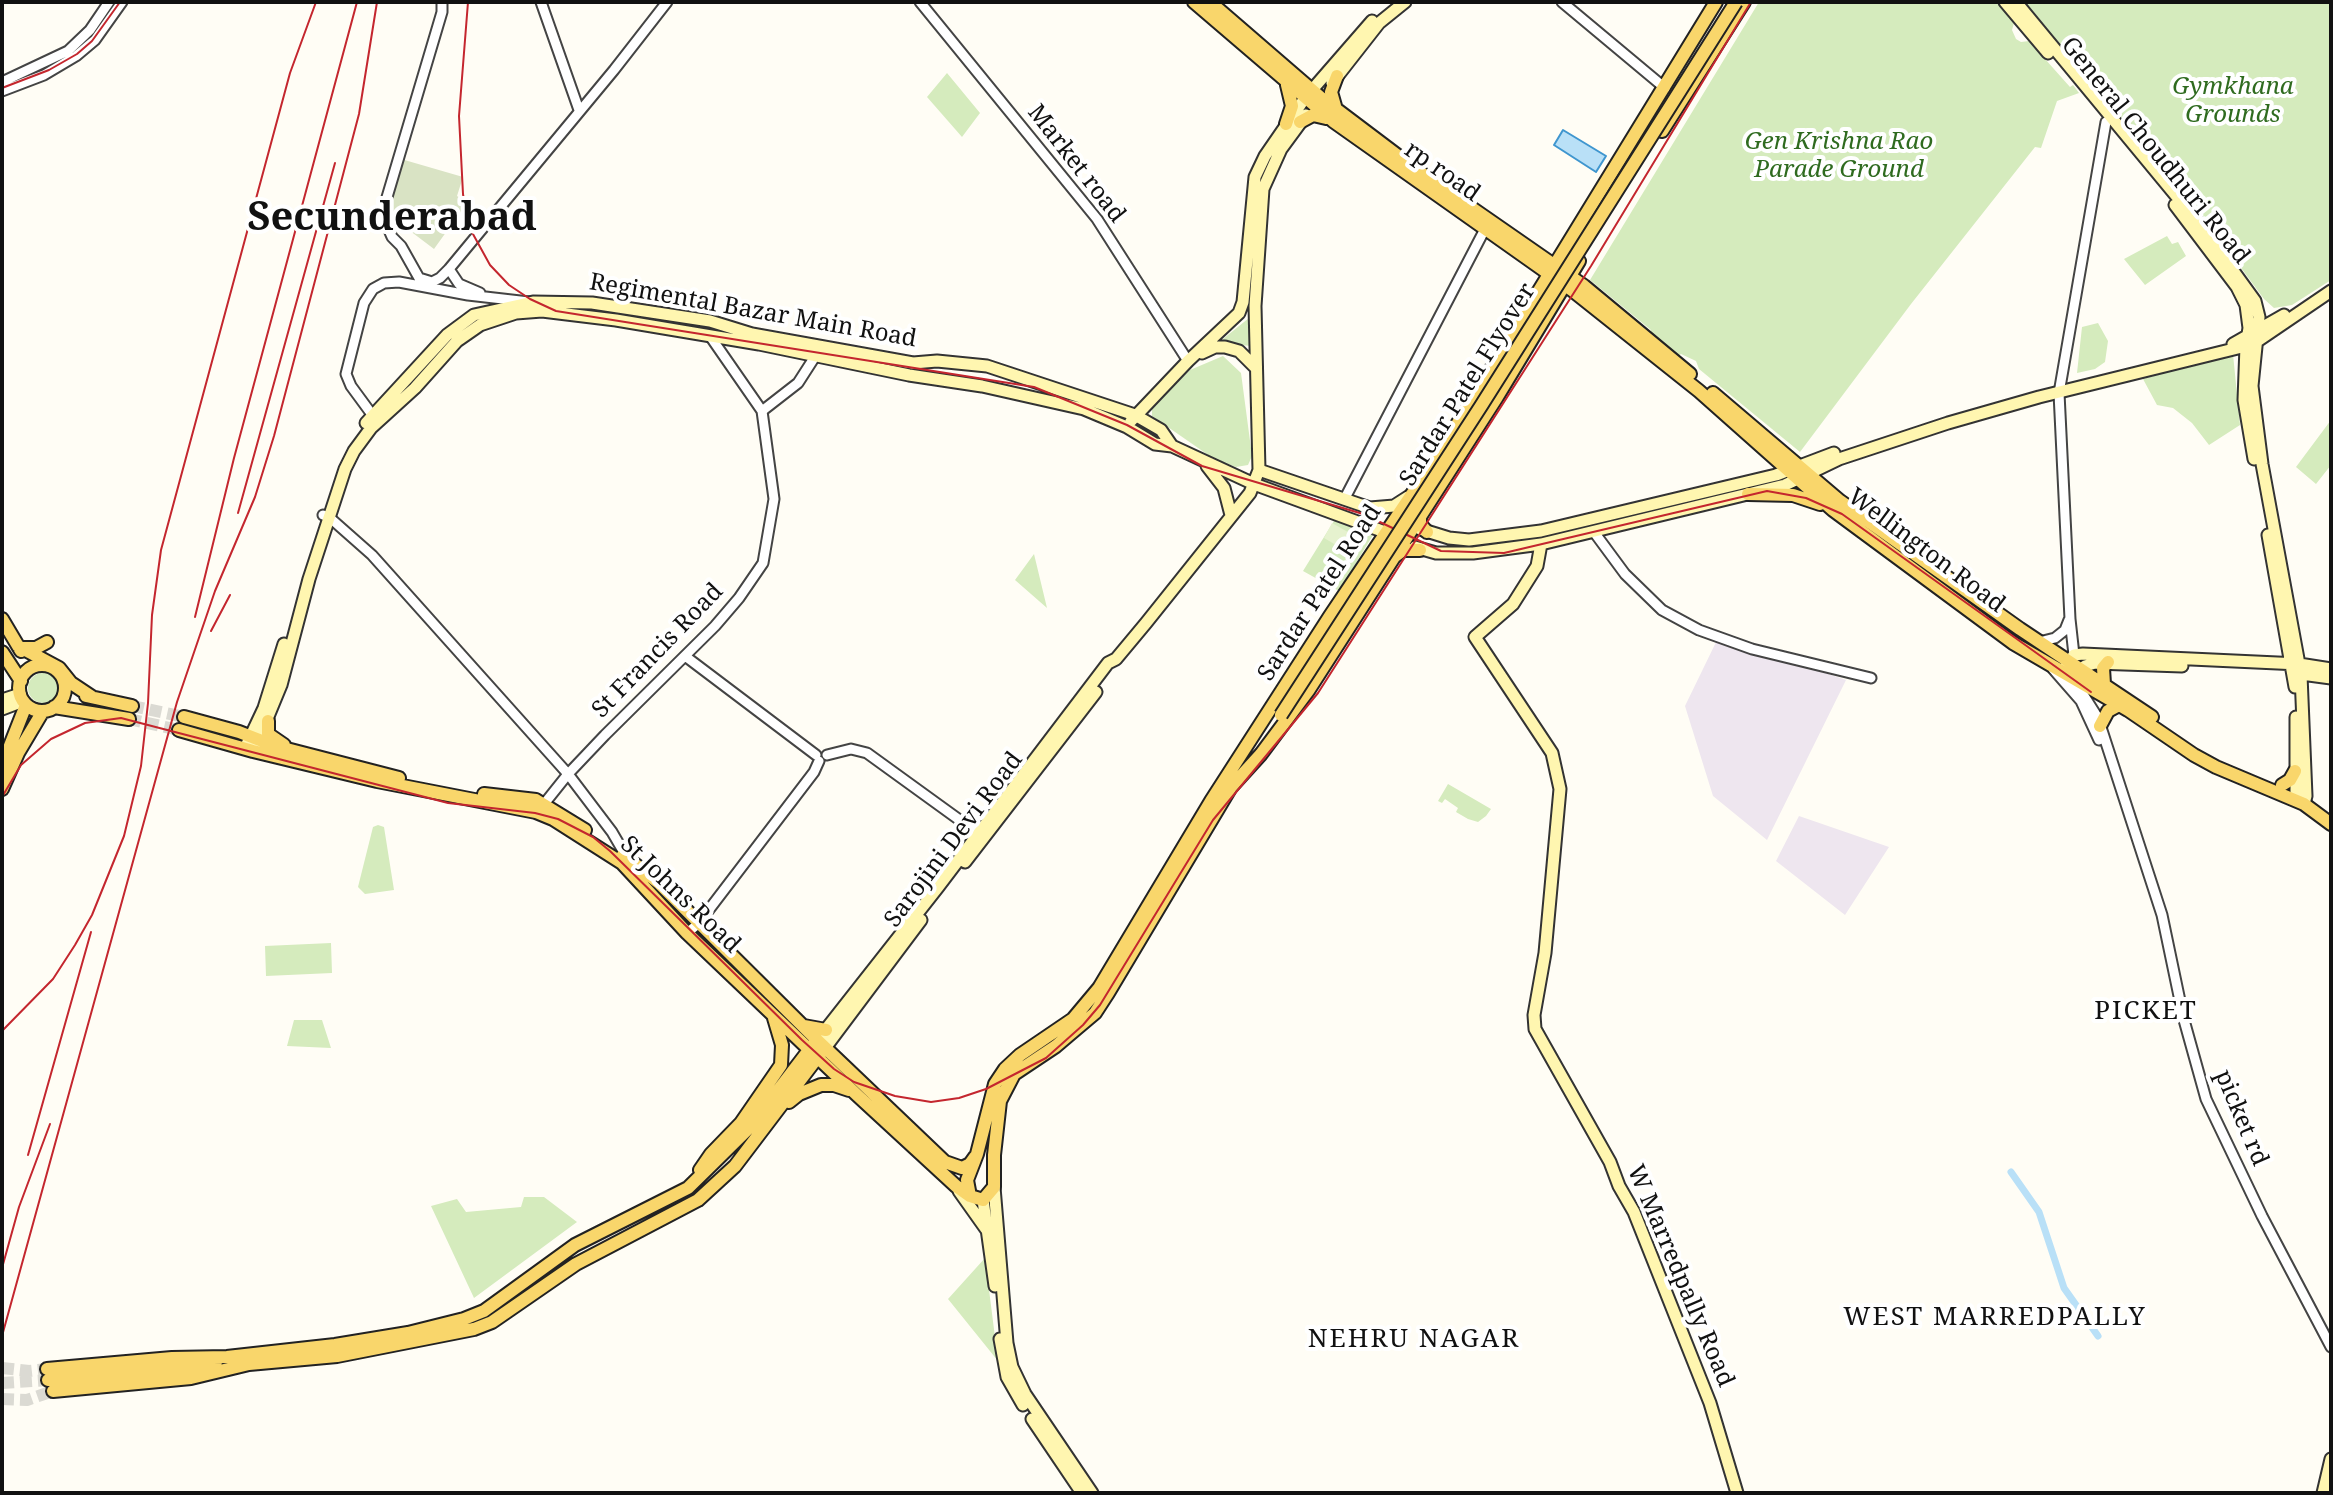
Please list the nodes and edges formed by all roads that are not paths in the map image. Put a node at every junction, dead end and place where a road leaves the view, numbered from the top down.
1 (109, 2) edge
2 (122, 2) edge
3 (442, 2) edge
4 (541, 2) edge
5 (667, 2) edge
6 (920, 2) edge
7 (1194, 2) edge
8 (1210, 2) edge
9 (1393, 2) edge
10 (1405, 2) edge
11 (1562, 2) edge
12 (1716, 2) edge
13 (1729, 2) edge
14 (1736, 2) edge
15 (1744, 2) edge
16 (2005, 2) edge
17 (2016, 2) edge
18 (94, 33) junction
19 (71, 54) junction
20 (1337, 76) junction
21 (1283, 79) junction
22 (2, 82) edge
23 (1665, 88) junction
24 (2, 91) edge
25 (1312, 97) junction
26 (1654, 105) junction
27 (579, 110) junction
28 (1336, 116) junction
29 (1671, 116) junction
30 (1300, 122) junction
31 (2106, 122) junction
32 (1286, 124) junction
33 (1595, 198) junction
34 (1612, 209) junction
35 (1485, 229) junction
36 (1525, 245) junction
37 (1566, 245) junction
38 (1532, 262) junction
39 (449, 269) junction
40 (1551, 269) junction
41 (1567, 281) junction
42 (2331, 284) edge
43 (2331, 291) edge
44 (487, 296) junction
45 (2255, 301) junction
46 (533, 302) junction
47 (1249, 304) junction
48 (1526, 310) junction
49 (2289, 312) junction
50 (2275, 325) junction
51 (710, 336) junction
52 (2250, 343) junction
53 (816, 355) junction
54 (856, 357) junction
55 (1188, 361) junction
56 (1257, 369) junction
57 (2060, 389) junction
58 (1470, 403) junction
59 (762, 411) junction
60 (1487, 413) junction
61 (1135, 415) junction
62 (375, 419) junction
63 (1127, 427) junction
64 (1172, 446) junction
65 (1202, 461) junction
66 (1259, 470) junction
67 (1799, 473) junction
68 (1254, 484) junction
69 (1414, 491) junction
70 (1748, 494) junction
71 (1345, 498) junction
72 (1406, 503) junction
73 (1833, 510) junction
74 (1231, 515) junction
75 (326, 516) junction
76 (1395, 519) junction
77 (1421, 526) junction
78 (1387, 531) junction
79 (1594, 532) junction
80 (1403, 541) junction
81 (1379, 543) junction
82 (1541, 544) junction
83 (1419, 549) junction
84 (1392, 557) junction
85 (2, 619) edge
86 (2070, 619) junction
87 (47, 642) dead end
88 (2039, 642) junction
89 (19, 647) junction
90 (2, 652) edge
91 (685, 656) junction
92 (2108, 662) junction
93 (2068, 663) junction
94 (2049, 665) junction
95 (31, 668) junction
96 (2296, 668) junction
97 (2331, 669) edge
98 (2078, 675) junction
99 (1871, 678) dead end
100 (2331, 678) edge
101 (2104, 684) junction
102 (64, 686) junction
103 (22, 695) junction
104 (92, 697) junction
105 (2, 700) edge
106 (2119, 705) junction
107 (2, 709) edge
108 (49, 709) junction
109 (1279, 713) junction
110 (184, 717) tunnel mouth
111 (268, 721) junction
112 (2100, 726) junction
113 (179, 730) tunnel mouth
114 (251, 744) junction
115 (292, 751) junction
116 (2107, 753) junction
117 (821, 757) junction
118 (2, 766) edge
119 (1236, 766) junction
120 (2295, 771) junction
121 (568, 774) junction
122 (2282, 785) junction
123 (1231, 787) junction
124 (2, 789) edge
125 (2301, 798) junction
126 (544, 804) junction
127 (2331, 818) edge
128 (2331, 824) edge
129 (981, 836) junction
130 (624, 860) junction
131 (698, 924) junction
132 (687, 933) junction
133 (772, 1013) junction
134 (815, 1044) junction
135 (857, 1095) junction
136 (780, 1109) junction
137 (977, 1154) junction
138 (694, 1184) junction
139 (956, 1186) junction
140 (994, 1187) junction
141 (970, 1196) junction
142 (983, 1200) junction
143 (988, 1233) junction
144 (575, 1245) junction
145 (583, 1260) junction
146 (2331, 1347) edge
147 (229, 1362) junction
148 (2331, 1459) edge
149 (1082, 1493) edge
150 (1092, 1493) edge
151 (1737, 1493) edge
152 (2323, 1493) edge

1 - 18 street
2 - 18 street
3 - 39 street
4 - 27 street
5 - 27 street
6 - 55 street, Market road
7 - 21 main road
8 - 25 main road
9 - 25 main road
10 - 20 main road
11 - 23 street
12 - 23 main road, Sardar Patel Road
13 - 109 main road, Sardar Patel Flyover, bridge
14 - 109 main road, Sardar Patel Flyover, bridge
15 - 29 main road, Sardar Patel Road
16 - 31 main road, General Choudhuri Road
17 - 45 main road, General Choudhuri Road
18 - 19 street
19 - 22 street
19 - 24 street
20 - 25 main road
20 - 28 main road
21 - 25 main road
21 - 32 main road
23 - 26 main road, Sardar Patel Road
25 - 28 main road, rp road
25 - 30 main road
25 - 32 main road
26 - 29 main road
26 - 33 main road, Sardar Patel Road
27 - 39 street
28 - 30 main road
28 - 35 main road, rp road
28 - 36 main road, rp road
29 - 34 main road, Sardar Patel Road
30 - 47 main road
31 - 52 main road, General Choudhuri Road
31 - 57 street
32 - 47 main road
33 - 34 main road
33 - 37 main road, Sardar Patel Road
34 - 41 main road, Sardar Patel Road
35 - 38 main road, rp road
35 - 71 street
36 - 37 main road
36 - 40 main road, rp road
37 - 40 main road, Sardar Patel Road
38 - 40 main road, rp road
38 - 48 main road
39 - 44 street
40 - 41 main road
40 - 48 main road, Sardar Patel Road
41 - 60 main road, Sardar Patel Road
41 - 67 main road
42 - 49 main road
43 - 50 main road
44 - 46 street
44 - 62 street
45 - 49 main road
45 - 52 main road, General Choudhuri Road
46 - 54 main road, Regimental Bazar Main Road
46 - 62 main road, Regimental Bazar Main Road
47 - 55 main road
47 - 56 main road, Sarojini Devi Road
48 - 58 main road, Sardar Patel Road
49 - 50 main road
50 - 52 main road
51 - 53 main road, Regimental Bazar Main Road
51 - 59 street, St Francis Road
51 - 62 main road, Regimental Bazar Main Road
52 - 57 main road
52 - 57 main road
52 - 96 main road, General Choudhuri Road
52 - 96 main road
53 - 54 main road, Regimental Bazar Main Road
53 - 59 street
54 - 61 main road, Regimental Bazar Main Road
54 - 63 main road, Regimental Bazar Main Road
55 - 56 main road
55 - 61 main road
56 - 66 main road, Sarojini Devi Road
57 - 67 main road
57 - 86 street
58 - 60 main road
58 - 69 main road, Sardar Patel Road
59 - 91 street, St Francis Road
60 - 77 main road, Sardar Patel Road
61 - 63 main road
61 - 64 main road, Regimental Bazar Main Road
62 - 75 main road, Regimental Bazar Main Road
63 - 64 main road, Regimental Bazar Main Road
64 - 65 main road, Regimental Bazar Main Road
65 - 68 main road, Regimental Bazar Main Road
65 - 74 main road
66 - 68 main road, Sarojini Devi Road
66 - 71 main road
67 - 70 main road
67 - 73 main road, Wellington Road
67 - 77 main road
67 - 88 main road
68 - 74 main road, Sarojini Devi Road
68 - 78 main road, Regimental Bazar Main Road
69 - 71 main road
69 - 72 main road, Sardar Patel Road
70 - 73 main road
70 - 79 main road
72 - 76 main road, Sardar Patel Road
72 - 77 main road
73 - 94 main road, Wellington Road
74 - 129 main road, Sarojini Devi Road
75 - 111 main road, Regimental Bazar Main Road
75 - 114 main road, Regimental Bazar Main Road
75 - 121 street
76 - 77 main road
76 - 78 main road, Sardar Patel Road
77 - 80 main road, Sardar Patel Road
77 - 83 main road
78 - 80 main road, Regimental Bazar Main Road
78 - 81 main road, Sardar Patel Road
79 - 82 main road
79 - 99 street
80 - 83 main road, Regimental Bazar Main Road
80 - 84 main road, Sardar Patel Road
81 - 84 main road
81 - 119 main road, Sardar Patel Road
82 - 83 main road
82 - 151 main road, W Marredpally Road
83 - 84 main road
84 - 123 main road, Sardar Patel Road
85 - 89 main road
86 - 88 street
86 - 93 street
87 - 89 main road
88 - 93 main road
89 - 95 main road
89 - 104 main road
90 - 103 main road
91 - 117 street
91 - 121 street, St Francis Road
92 - 96 main road
92 - 98 main road
92 - 101 main road
93 - 94 main road, Wellington Road
93 - 96 main road
93 - 98 main road
94 - 116 street, picket rd
95 - 102 main road
95 - 103 main road
96 - 97 main road
96 - 100 main road
96 - 120 main road
96 - 125 main road
98 - 101 main road
98 - 106 main road
98 - 112 street, picket rd
101 - 122 main road
102 - 104 main road
102 - 108 main road
103 - 105 main road
103 - 107 main road
103 - 108 main road
103 - 118 main road
104 - 108 main road
106 - 112 main road
106 - 125 main road
108 - 124 main road
109 - 119 main road, Sardar Patel Flyover
109 - 123 main road, Sardar Patel Flyover
110 - 114 main road, St Johns Road
111 - 114 main road, Regimental Bazar Main Road
111 - 115 main road
112 - 116 street, picket rd
113 - 114 main road, St Johns Road
114 - 115 main road, St Johns Road
114 - 130 main road, St Johns Road
115 - 126 main road, St Johns Road
116 - 146 street, picket rd
117 - 129 street
117 - 131 street
119 - 137 main road, Sardar Patel Road
120 - 122 main road
120 - 125 main road
121 - 126 street, St Francis Road
121 - 130 street
122 - 125 main road
123 - 140 main road, Sardar Patel Road
125 - 127 main road
125 - 128 main road
126 - 130 main road, St Johns Road
129 - 134 main road, Sarojini Devi Road
130 - 131 main road, St Johns Road
130 - 132 main road, St Johns Road
131 - 132 street
131 - 134 main road, St Johns Road
132 - 133 main road, St Johns Road
133 - 134 main road, St Johns Road
133 - 138 main road
134 - 135 main road, St Johns Road
134 - 136 main road
134 - 137 main road, St Johns Road
134 - 138 main road
135 - 136 main road
135 - 139 main road, St Johns Road
136 - 145 main road
137 - 141 main road, Sardar Patel Road
138 - 144 main road
139 - 141 main road, St Johns Road
139 - 143 main road
140 - 142 main road
140 - 150 main road
141 - 142 main road, St Johns Road
142 - 143 main road
143 - 149 main road
144 - 145 main road
144 - 147 main road
145 - 147 main road
147 - 147 main road
148 - 152 main road

